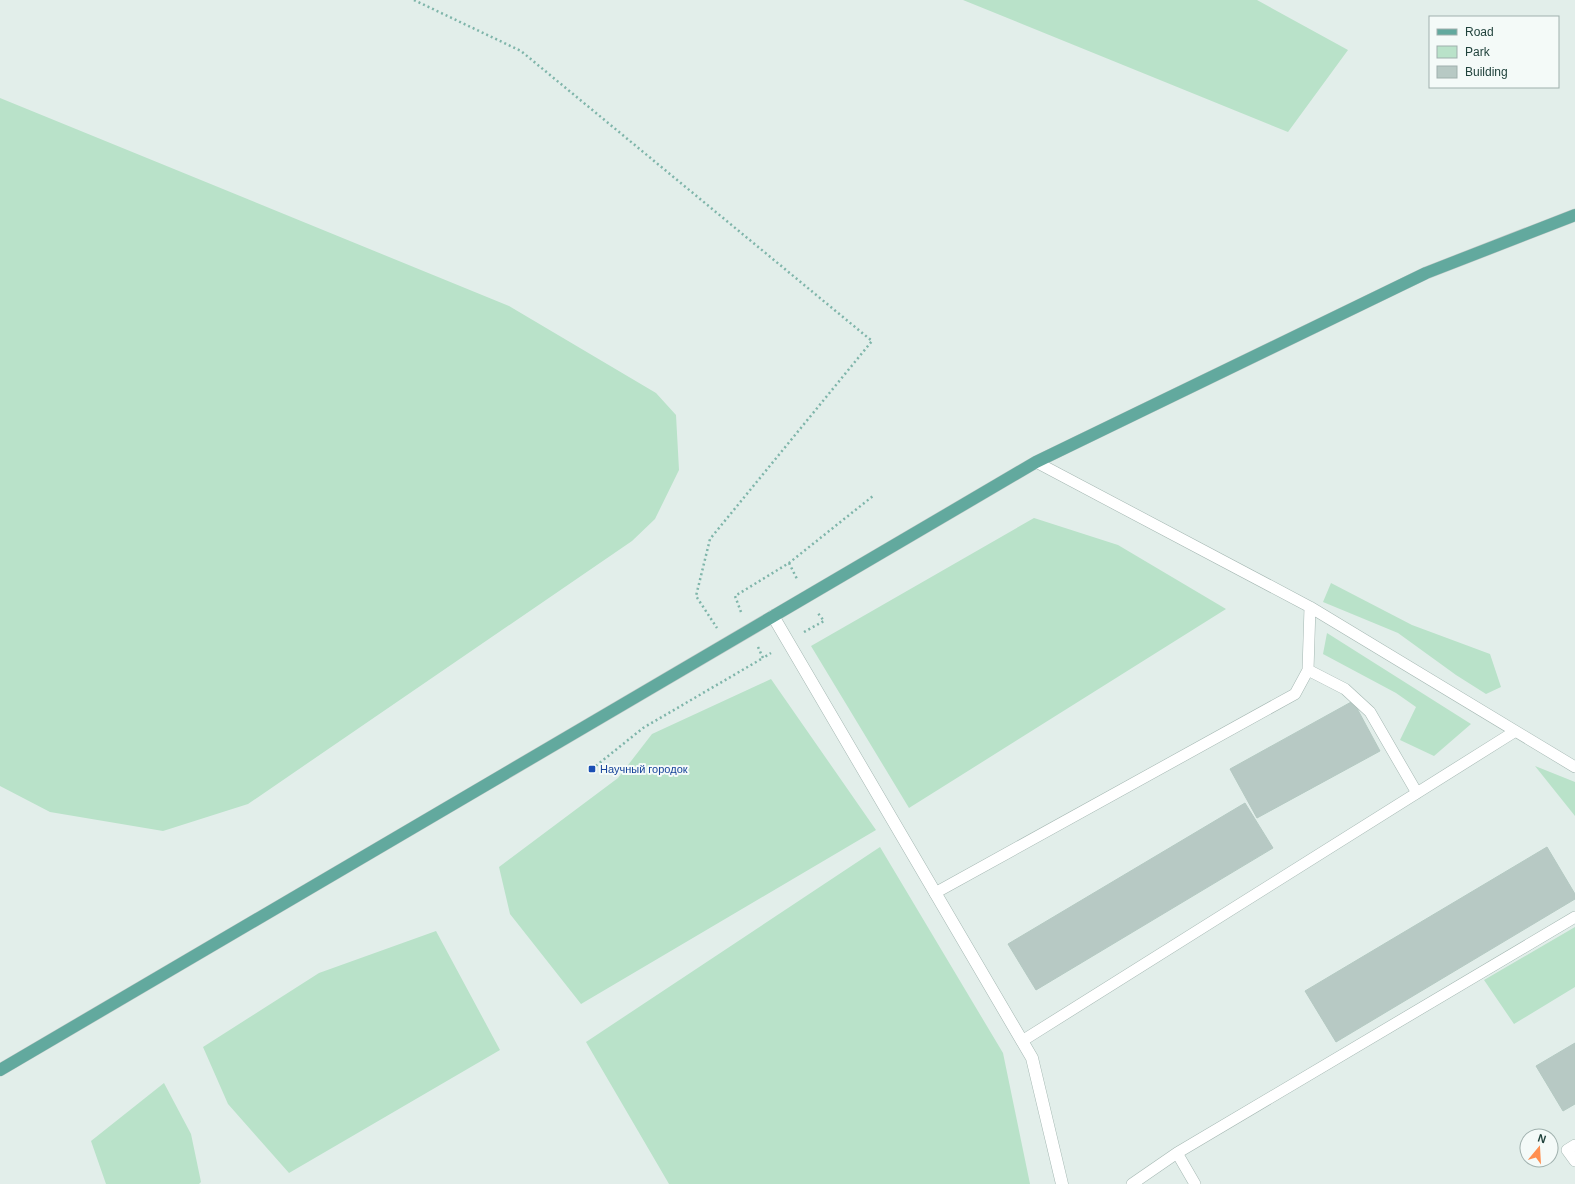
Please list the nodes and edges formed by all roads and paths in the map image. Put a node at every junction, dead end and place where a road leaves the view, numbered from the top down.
1 (414, 0) edge
2 (1575, 215) edge
3 (1036, 462) junction
4 (873, 496) dead end
5 (735, 596) dead end
6 (1310, 607) junction
7 (772, 616) junction
8 (726, 643) junction
9 (763, 658) dead end
10 (1308, 670) junction
11 (1514, 732) junction
12 (1575, 767) edge
13 (592, 769) dead end
14 (1416, 793) junction
15 (935, 893) junction
16 (1575, 917) edge
17 (1022, 1041) junction
18 (0, 1070) edge
19 (1575, 1145) edge
20 (1177, 1153) junction
21 (1575, 1161) edge
22 (1062, 1184) edge
23 (1132, 1184) edge
24 (1195, 1184) edge

1 - 8 path
2 - 3 main road
3 - 6 lane
3 - 7 main road
4 - 5 path
6 - 10 lane
6 - 11 lane
7 - 8 main road
7 - 15 street
8 - 18 main road
9 - 13 path
10 - 14 lane
10 - 15 lane
11 - 12 lane
11 - 14 lane
14 - 17 lane
15 - 17 street
16 - 20 lane
17 - 22 street
19 - 21 lane
20 - 23 lane
20 - 24 lane

